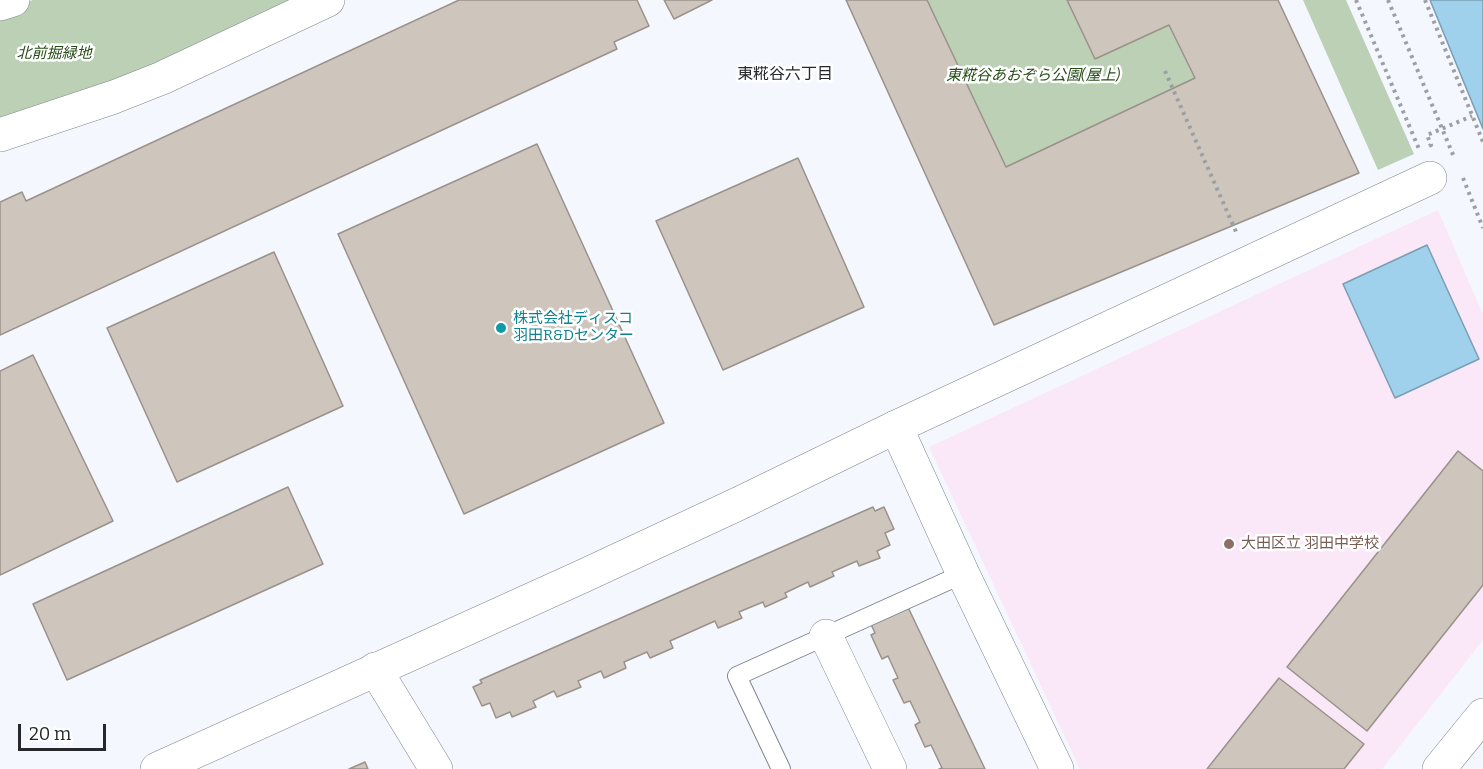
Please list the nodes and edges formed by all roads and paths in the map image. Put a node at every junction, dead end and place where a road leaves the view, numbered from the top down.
1 (13, 0) edge
2 (328, 0) edge
3 (1356, 0) edge
4 (1388, 0) edge
5 (1425, 0) edge
6 (0, 4) edge
7 (1165, 71) dead end
8 (1473, 116) junction
9 (1443, 128) junction
10 (0, 135) edge
11 (1483, 141) edge
12 (1431, 145) dead end
13 (1449, 171) junction
14 (1483, 228) edge
15 (1236, 233) dead end
16 (896, 427) junction
17 (963, 574) junction
18 (826, 636) junction
19 (375, 669) junction
20 (1483, 716) edge
21 (195, 761) edge
22 (157, 769) edge
23 (436, 769) edge
24 (781, 769) edge
25 (890, 769) edge
26 (1058, 769) edge
27 (1439, 769) edge

1 - 6 main road
2 - 10 main road
3 - 13 path
4 - 9 path
5 - 8 path
7 - 15 path
8 - 9 path
8 - 11 path
9 - 12 path
9 - 13 path
13 - 14 path
13 - 16 main road
16 - 17 main road
16 - 19 main road
17 - 18 lane
17 - 26 main road
18 - 24 lane
18 - 25 main road
19 - 21 main road
19 - 23 main road
20 - 27 main road
21 - 22 main road

